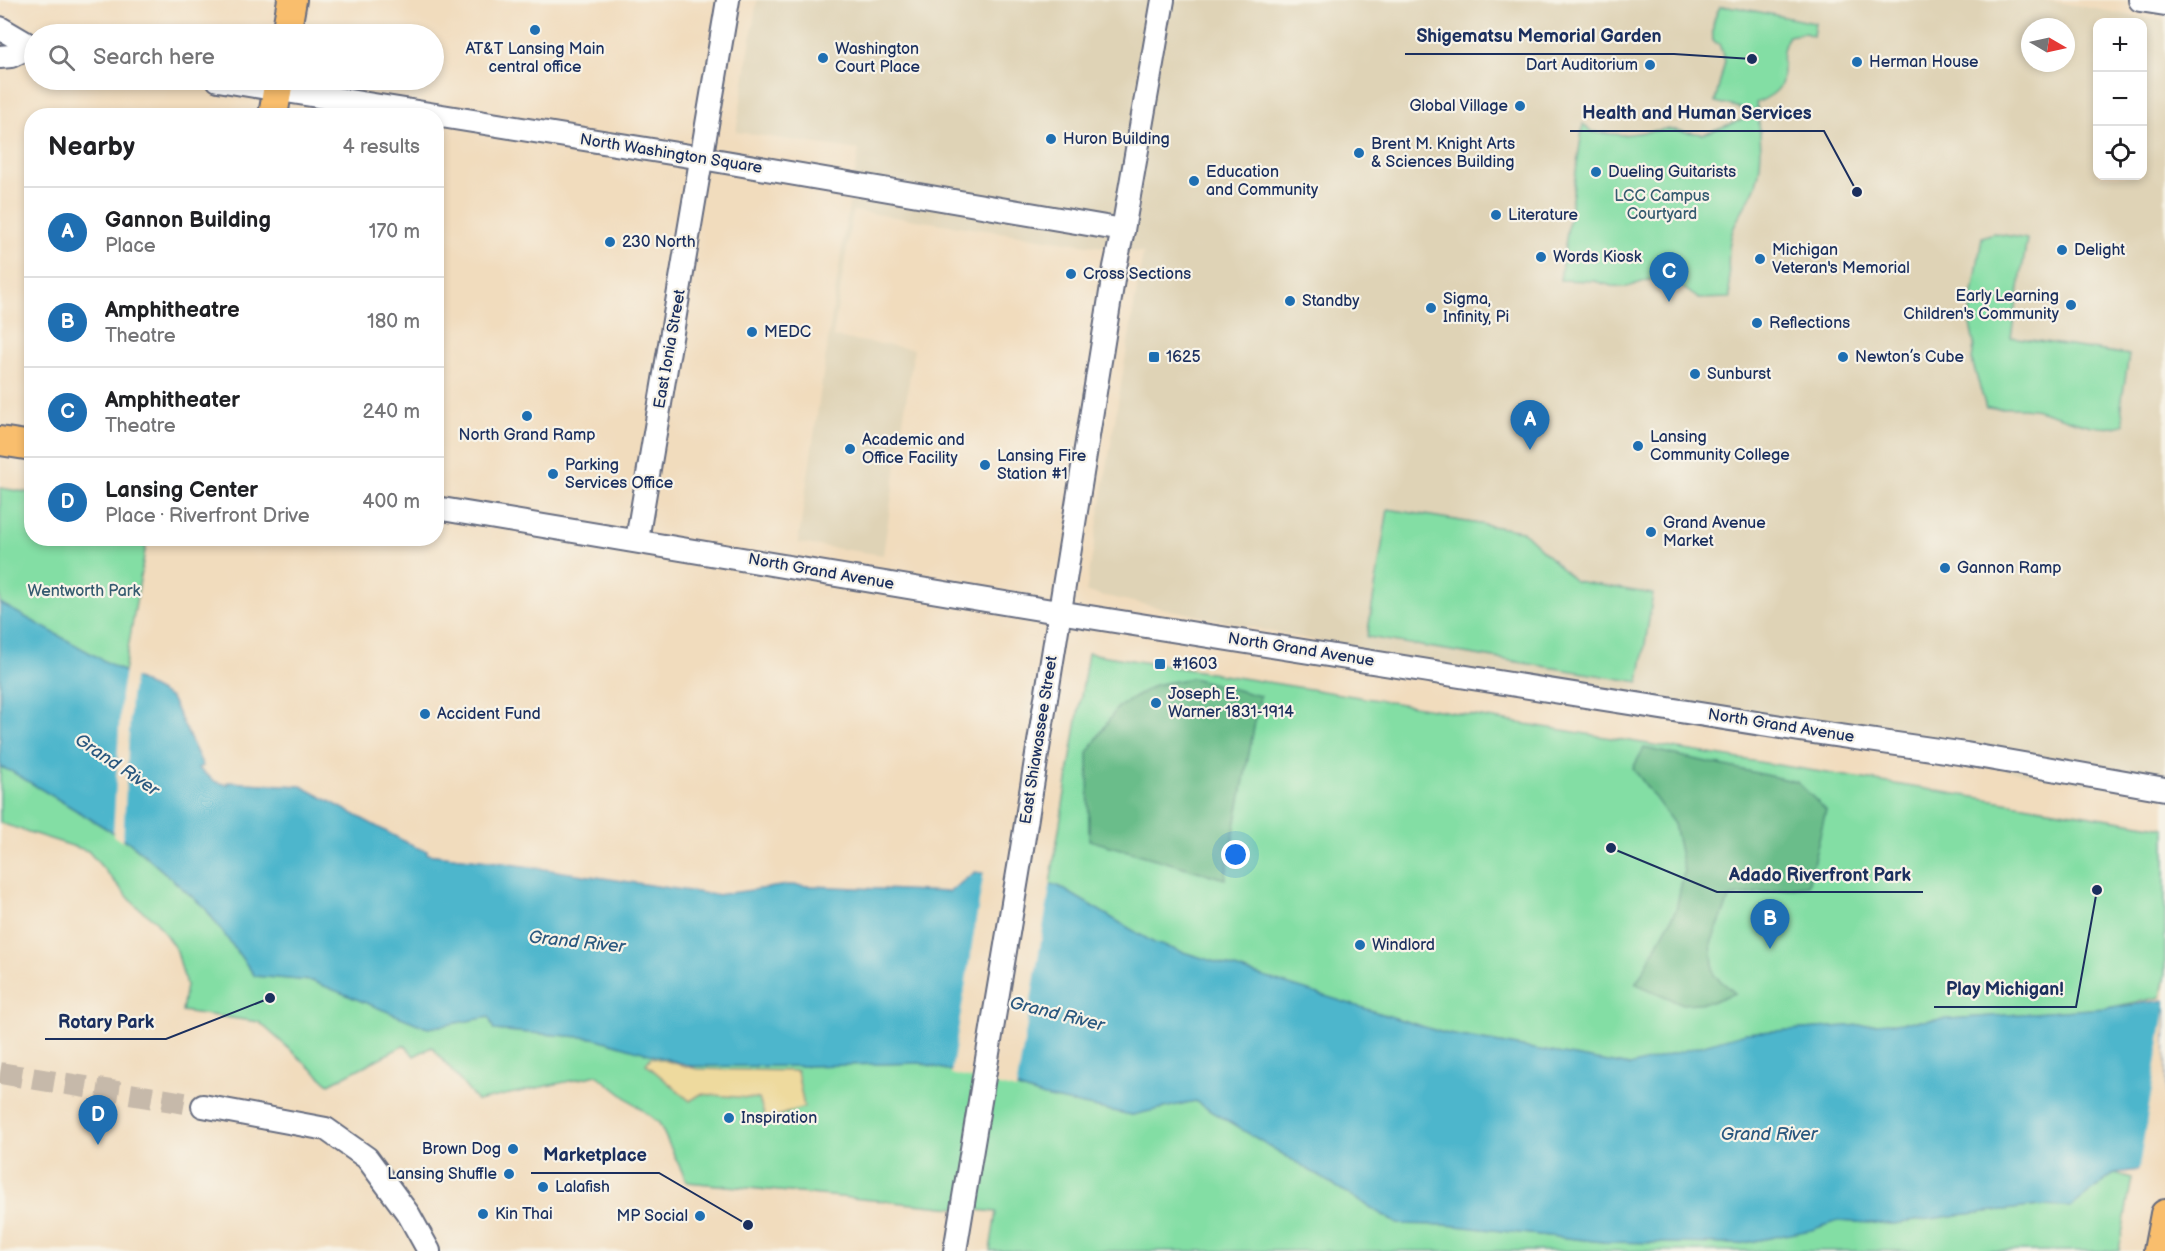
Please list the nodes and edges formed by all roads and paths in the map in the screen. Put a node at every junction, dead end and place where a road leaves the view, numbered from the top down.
1 (292, 0) edge
2 (728, 0) edge
3 (1163, 0) edge
4 (2140, 0) edge
5 (2165, 4) edge
6 (288, 24) edge
7 (0, 28) edge
8 (24, 43) edge
9 (24, 51) edge
10 (0, 57) edge
11 (257, 90) edge
12 (276, 95) edge
13 (364, 108) edge
14 (444, 120) edge
15 (702, 158) junction
16 (1123, 230) junction
17 (0, 441) edge
18 (24, 445) edge
19 (444, 509) edge
20 (637, 540) junction
21 (1058, 612) junction
22 (2165, 789) edge
23 (203, 1106) tunnel mouth
24 (429, 1251) edge
25 (955, 1251) edge

1 - 6 main road
2 - 15 street, East Ionia Street
3 - 16 street, East Shiawassee Street
4 - 5 street
7 - 8 street
9 - 10 street
11 - 12 street, North Washington Square
12 - 13 street, North Washington Square
14 - 15 street, North Washington Square
15 - 16 street, North Washington Square
15 - 20 street, East Ionia Street
16 - 21 street, East Shiawassee Street
17 - 18 main road
19 - 20 street, North Grand Avenue
20 - 21 street, North Grand Avenue
21 - 22 street, North Grand Avenue
21 - 25 street, East Shiawassee Street
23 - 24 street

